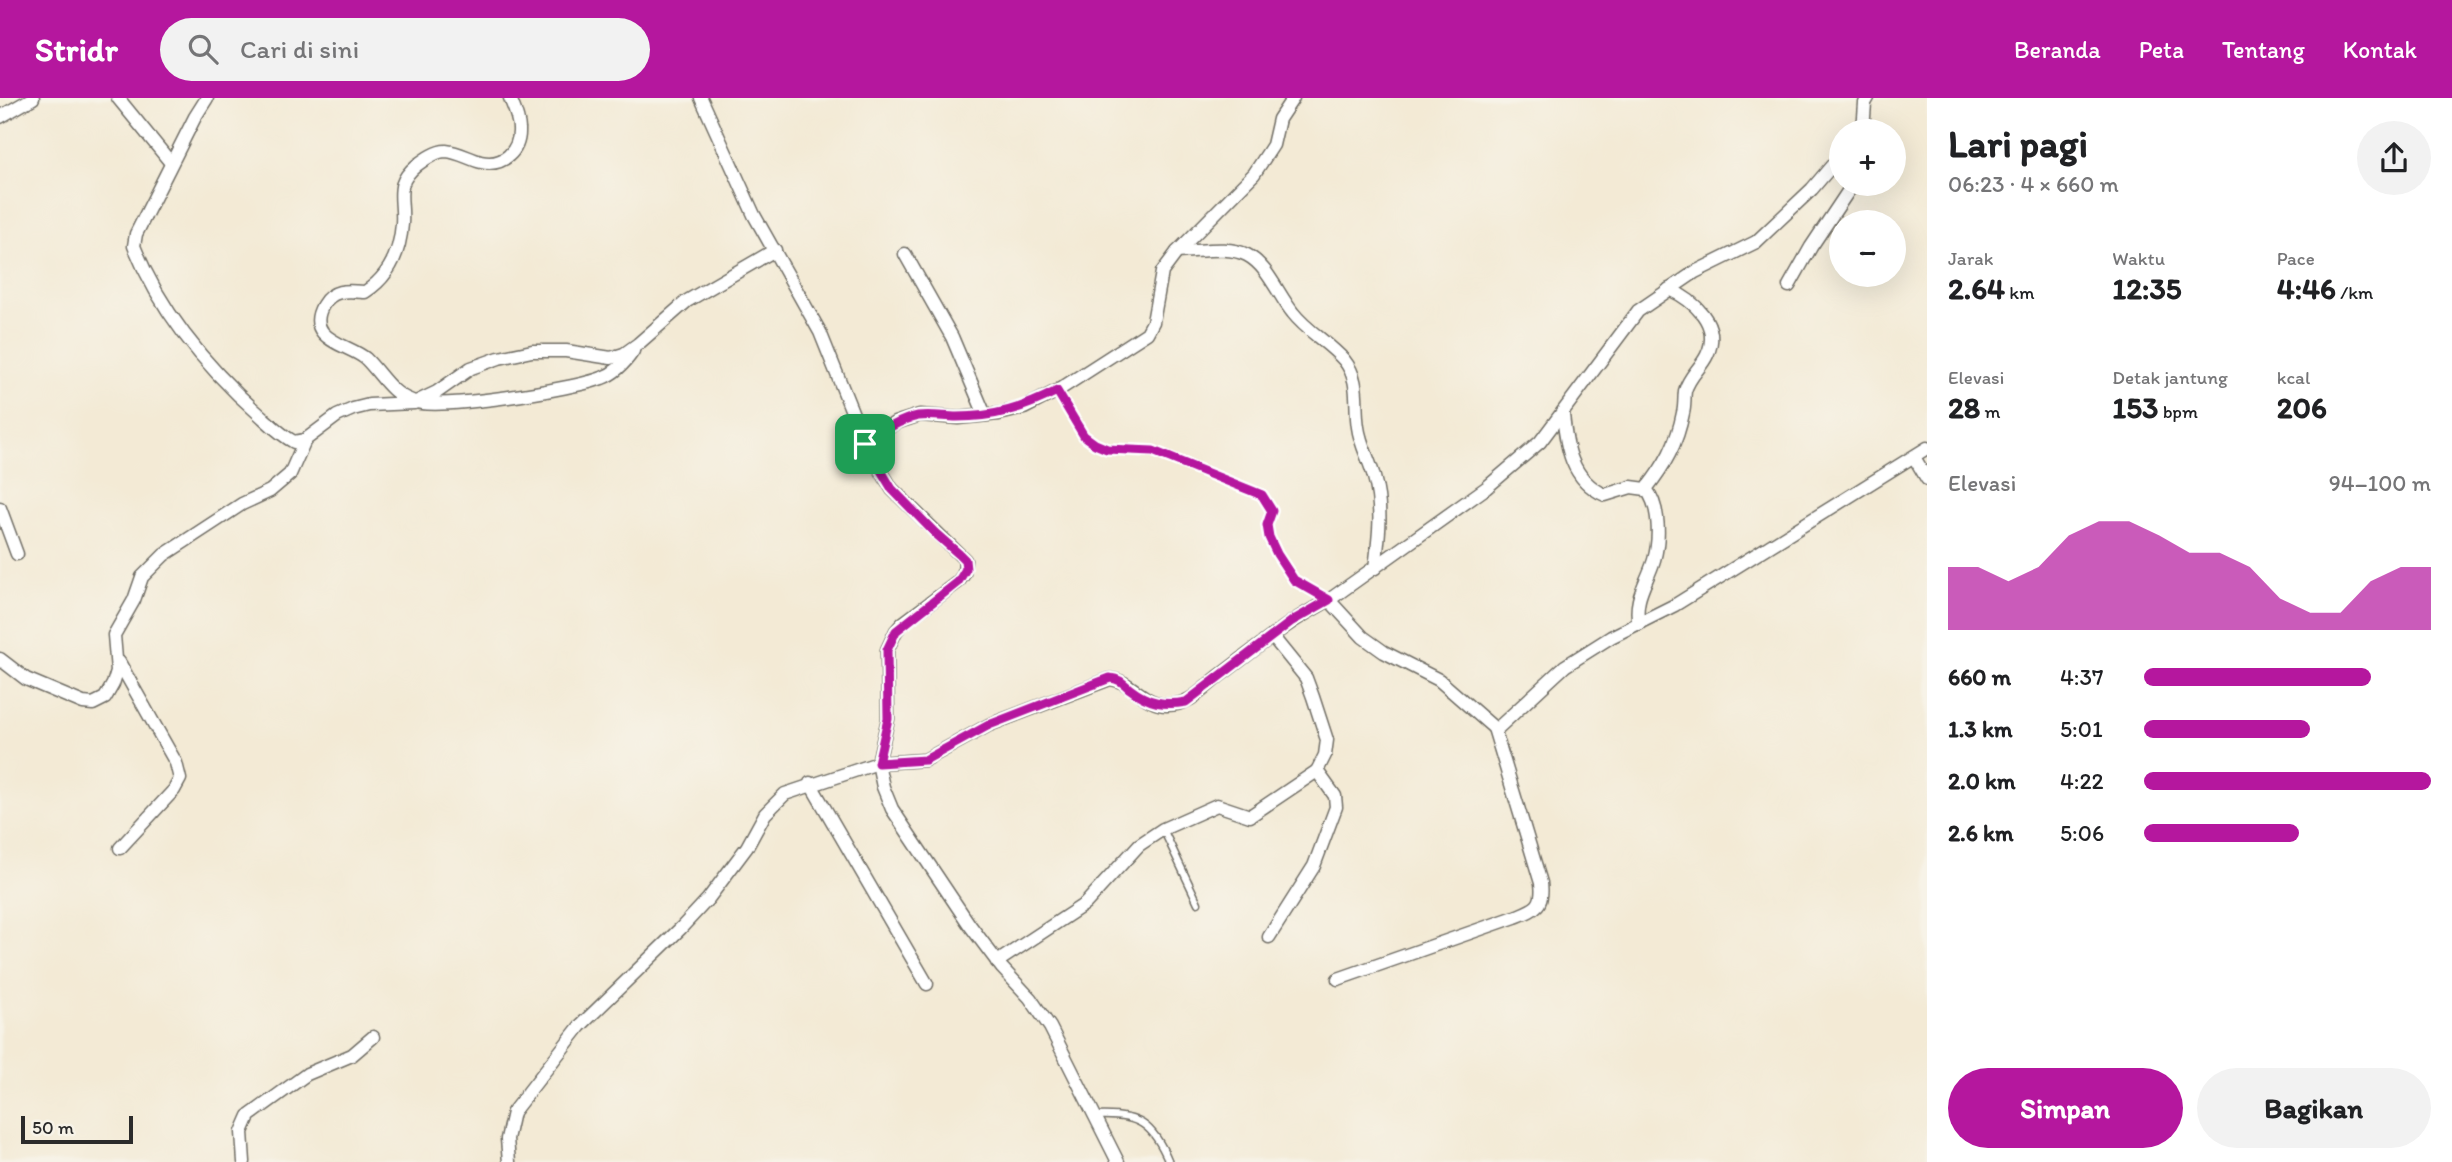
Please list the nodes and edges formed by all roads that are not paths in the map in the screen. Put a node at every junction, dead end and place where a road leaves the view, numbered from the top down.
1 (33, 98) edge
2 (118, 98) edge
3 (207, 98) edge
4 (510, 98) edge
5 (701, 98) edge
6 (1293, 98) edge
7 (1868, 98) edge
8 (0, 117) edge
9 (1864, 119) edge
10 (171, 163) junction
11 (1829, 169) edge
12 (1845, 196) edge
13 (775, 250) junction
14 (1177, 252) junction
15 (905, 254) dead end
16 (1789, 286) dead end
17 (1669, 289) junction
18 (638, 344) junction
19 (414, 403) junction
20 (1563, 414) junction
21 (985, 415) junction
22 (305, 440) junction
23 (865, 444) junction
24 (1927, 449) edge
25 (1914, 457) junction
26 (1927, 479) edge
27 (1646, 489) junction
28 (0, 508) edge
29 (18, 554) dead end
30 (1375, 568) junction
31 (1329, 600) junction
32 (1639, 624) junction
33 (1272, 636) junction
34 (115, 656) junction
35 (0, 659) edge
36 (1494, 728) junction
37 (878, 763) junction
38 (1317, 771) junction
39 (810, 783) junction
40 (1163, 829) junction
41 (120, 848) dead end
42 (1198, 903) dead end
43 (1269, 937) dead end
44 (998, 962) junction
45 (1338, 979) dead end
46 (927, 984) dead end
47 (373, 1037) dead end
48 (1094, 1116) junction
49 (244, 1162) edge
50 (509, 1162) edge
51 (1118, 1162) edge
52 (1170, 1162) edge

1 - 8 street
2 - 10 street
3 - 10 street
4 - 19 street
5 - 13 street
6 - 14 street
7 - 9 street
10 - 22 street
11 - 17 street
12 - 16 street
13 - 18 street
13 - 23 street
14 - 21 street
14 - 30 street
15 - 21 street
17 - 20 street
17 - 27 street
18 - 19 street
18 - 19 street
19 - 22 street
20 - 27 street
20 - 30 street
21 - 23 street
22 - 34 street
23 - 37 street
24 - 25 street
25 - 26 street
25 - 32 street
27 - 32 street
28 - 29 street
30 - 31 street
31 - 33 street
31 - 36 street
32 - 36 street
33 - 37 street
33 - 38 street
34 - 35 street
34 - 41 street
36 - 45 street
37 - 39 street
37 - 44 street
38 - 40 street
38 - 43 street
39 - 46 street
39 - 50 street
40 - 42 lane
40 - 44 street
44 - 48 street
47 - 49 street
48 - 51 street
48 - 52 lane

